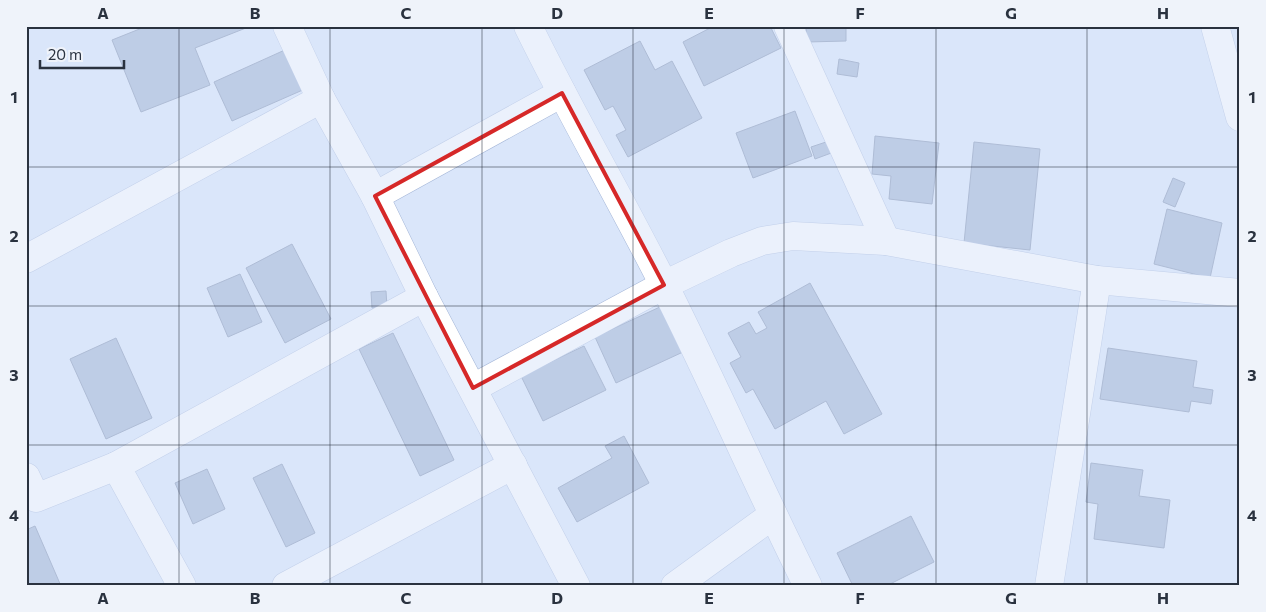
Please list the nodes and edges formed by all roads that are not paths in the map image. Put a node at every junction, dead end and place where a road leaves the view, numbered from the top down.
1 (287, 26) edge
2 (528, 26) edge
3 (788, 26) edge
4 (1210, 27) edge
5 (562, 94) junction
6 (321, 99) junction
7 (1240, 117) edge
8 (375, 196) junction
9 (886, 241) junction
10 (26, 259) edge
11 (1097, 280) junction
12 (664, 285) junction
13 (1240, 293) edge
14 (424, 297) junction
15 (473, 388) junction
16 (513, 465) junction
17 (116, 466) junction
18 (29, 492) edge
19 (772, 516) junction
20 (182, 586) edge
21 (286, 586) edge
22 (576, 586) edge
23 (674, 586) edge
24 (808, 586) edge
25 (1049, 586) edge

1 - 6 street
2 - 5 street
3 - 9 street
4 - 7 street
5 - 8 street
5 - 12 street
6 - 8 street
6 - 10 street
8 - 14 street
9 - 11 street
9 - 12 street
11 - 13 street
11 - 25 street
12 - 15 street
12 - 19 street
14 - 15 street
14 - 17 street
15 - 16 street
16 - 21 street
16 - 22 street
17 - 18 street
17 - 20 street
19 - 23 street
19 - 24 street

